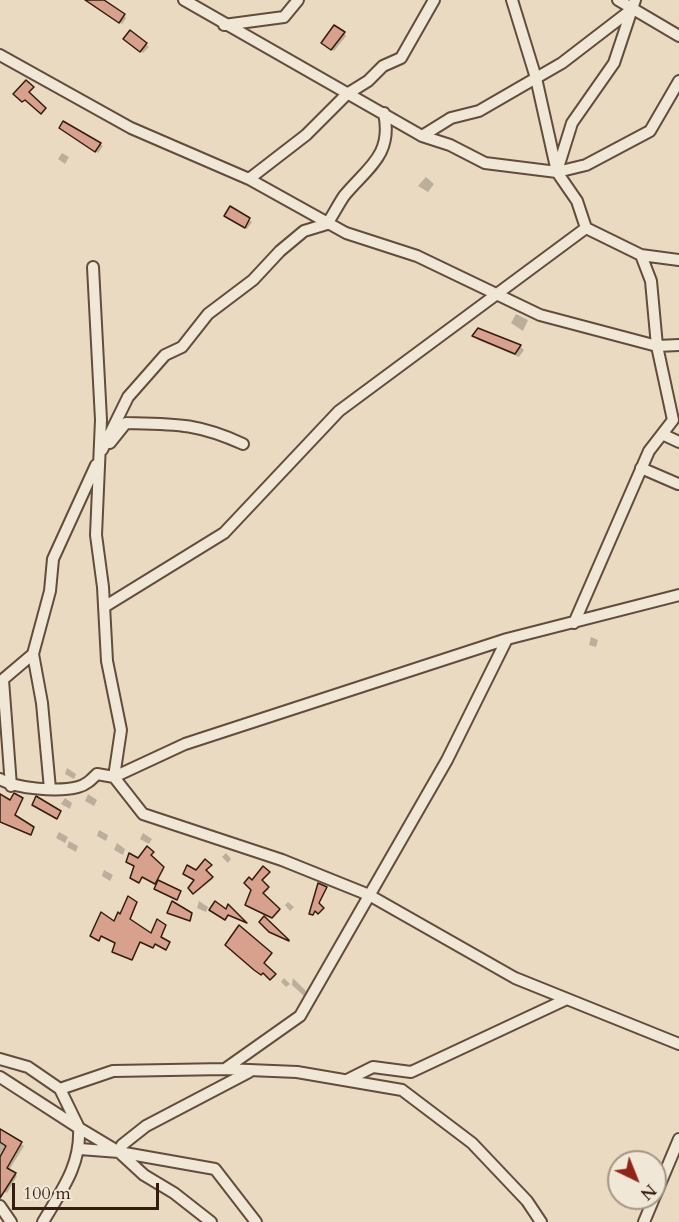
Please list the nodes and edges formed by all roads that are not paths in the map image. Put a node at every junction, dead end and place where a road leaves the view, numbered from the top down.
1 (184, 0) edge
2 (298, 0) edge
3 (434, 0) edge
4 (512, 0) edge
5 (618, 0) edge
6 (633, 5) edge
7 (224, 25) junction
8 (679, 36) edge
9 (0, 55) edge
10 (536, 78) junction
11 (679, 81) edge
12 (347, 94) junction
13 (384, 113) junction
14 (422, 136) junction
15 (557, 172) junction
16 (249, 179) junction
17 (327, 224) junction
18 (586, 228) junction
19 (641, 255) junction
20 (679, 260) edge
21 (93, 267) dead end
22 (499, 293) junction
23 (679, 345) edge
24 (657, 346) junction
25 (664, 435) junction
26 (679, 442) edge
27 (243, 444) dead end
28 (99, 457) junction
29 (641, 468) junction
30 (678, 484) edge
31 (679, 595) edge
32 (104, 607) junction
33 (574, 623) junction
34 (507, 639) junction
35 (33, 654) junction
36 (2, 681) edge
37 (114, 777) junction
38 (0, 779) edge
39 (11, 786) junction
40 (50, 789) junction
41 (369, 895) junction
42 (567, 999) junction
43 (679, 1044) edge
44 (0, 1059) edge
45 (225, 1069) junction
46 (258, 1071) junction
47 (347, 1080) junction
48 (2, 1082) edge
49 (60, 1089) junction
50 (79, 1128) junction
51 (679, 1139) edge
52 (80, 1149) junction
53 (119, 1152) junction
54 (667, 1168) edge
55 (0, 1206) edge
56 (11, 1222) edge
57 (43, 1222) edge
58 (211, 1222) edge
59 (256, 1222) edge
60 (542, 1222) edge

1 - 7 street
2 - 7 street
3 - 12 street
4 - 10 street
5 - 6 street
6 - 8 street
6 - 10 street
6 - 15 street
7 - 12 street
9 - 16 street
10 - 14 street
10 - 15 street
11 - 15 street
12 - 13 street
12 - 16 street
13 - 14 street
13 - 17 street
14 - 15 street
15 - 18 street
16 - 17 street
17 - 22 street
17 - 28 street
18 - 19 street
18 - 22 street
19 - 20 street
19 - 24 street
21 - 28 street
22 - 24 street
22 - 32 street
23 - 24 street
24 - 25 street
25 - 26 street
25 - 29 street
27 - 28 street
28 - 32 street
28 - 35 street
29 - 30 street
29 - 33 street
31 - 33 street
32 - 37 street
33 - 34 street
34 - 37 street
34 - 41 street
35 - 36 street
35 - 40 street
36 - 39 street
37 - 40 street
37 - 41 street
38 - 39 street
39 - 40 street
41 - 42 street
41 - 45 street
42 - 43 street
42 - 47 street
44 - 49 street
45 - 46 street
45 - 49 street
46 - 47 street
46 - 53 street
47 - 60 street
48 - 50 street
49 - 50 street
50 - 52 street
50 - 53 street
51 - 54 street
52 - 53 street
52 - 57 street
53 - 58 street
53 - 59 street
55 - 56 street

